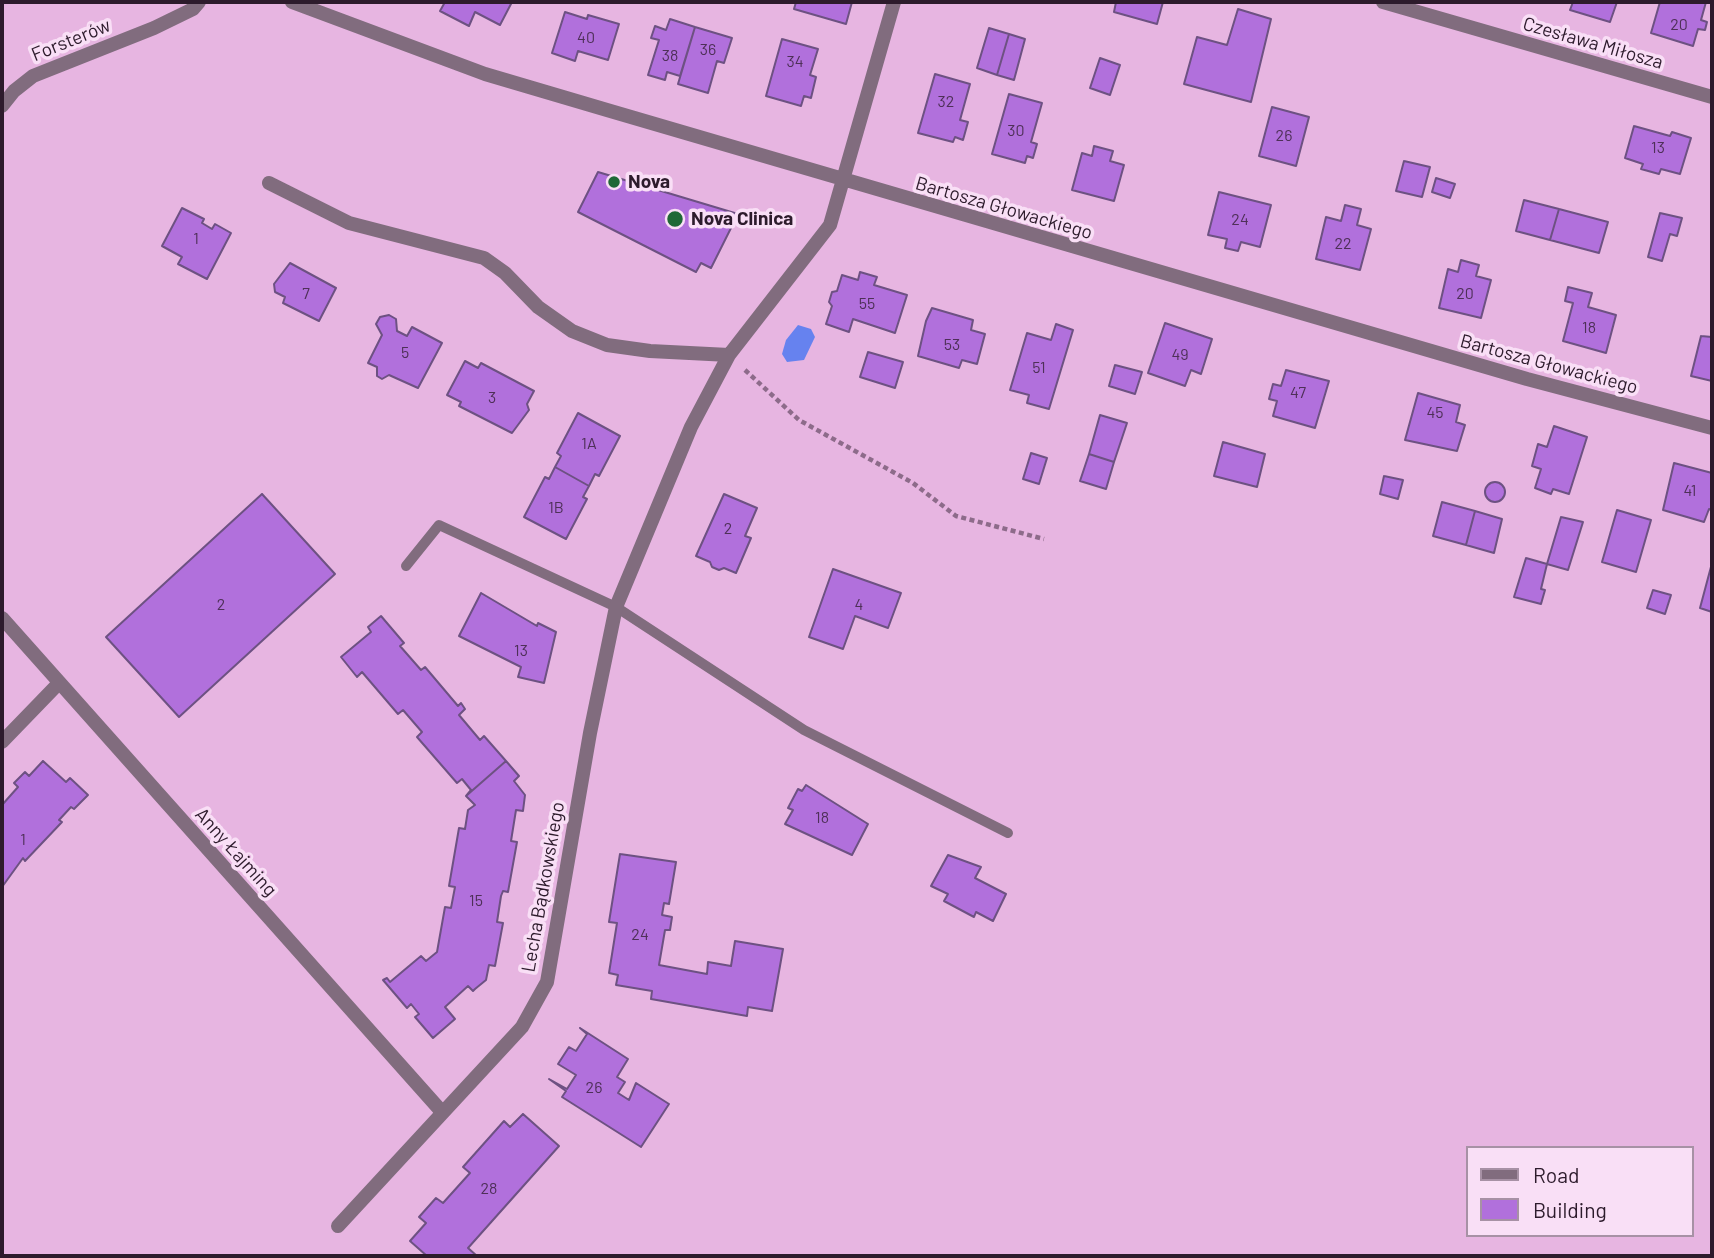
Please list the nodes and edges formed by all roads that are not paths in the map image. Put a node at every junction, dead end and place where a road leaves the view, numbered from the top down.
1 (199, 2) edge
2 (292, 2) edge
3 (894, 2) edge
4 (1383, 2) edge
5 (1712, 97) edge
6 (2, 106) edge
7 (844, 181) junction
8 (269, 183) dead end
9 (729, 355) junction
10 (1712, 428) edge
11 (406, 566) dead end
12 (616, 607) junction
13 (2, 618) edge
14 (59, 683) junction
15 (2, 742) edge
16 (1008, 833) dead end
17 (442, 1112) junction
18 (338, 1226) dead end

1 - 6 street, Forsterów
2 - 7 street, Bartosza Głowackiego
3 - 7 street, Lecha Bądkowskiego
4 - 5 street, Czesława Miłosza
7 - 9 street, Lecha Bądkowskiego
7 - 10 street, Bartosza Głowackiego
8 - 9 street
9 - 12 street, Lecha Bądkowskiego
11 - 12 lane
12 - 16 lane
12 - 17 street, Lecha Bądkowskiego
13 - 14 street, Anny Łajming
14 - 15 street
14 - 17 street, Anny Łajming
17 - 18 street, Lecha Bądkowskiego

